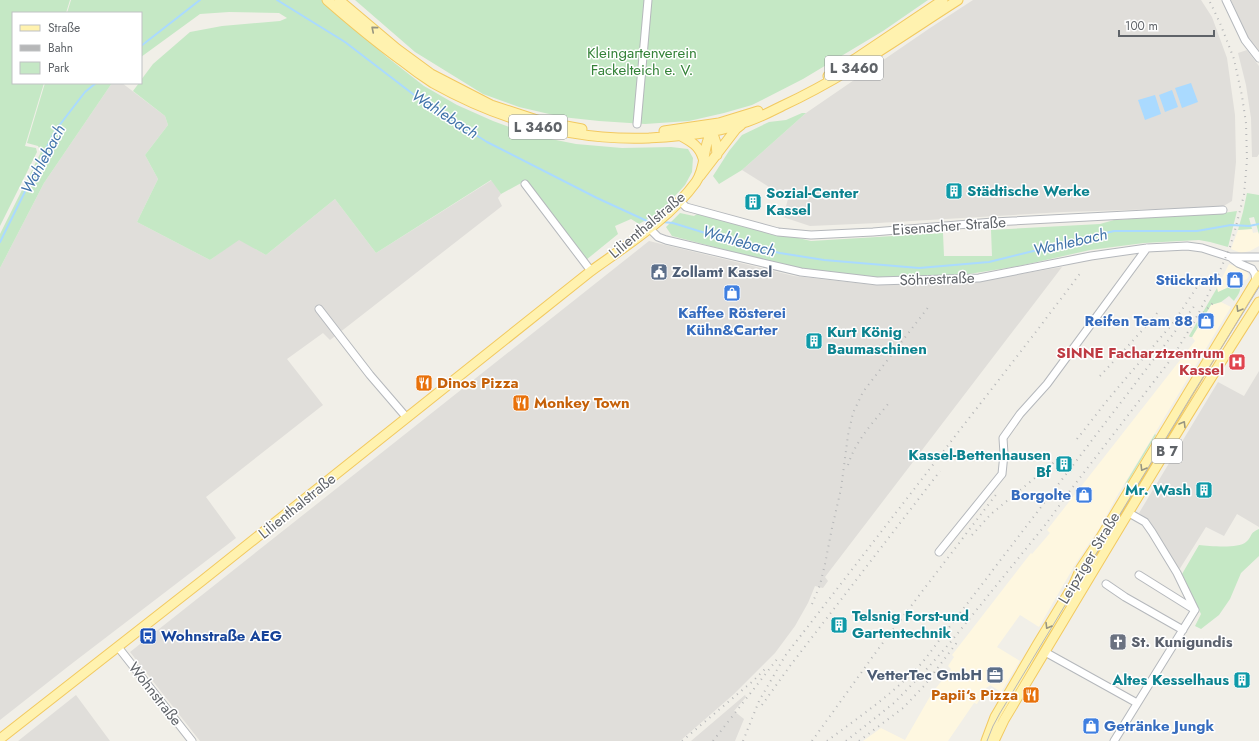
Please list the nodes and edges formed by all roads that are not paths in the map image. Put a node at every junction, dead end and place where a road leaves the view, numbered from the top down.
1 (327, 0) edge
2 (339, 0) edge
3 (648, 0) edge
4 (943, 0) edge
5 (958, 0) edge
6 (1226, 0) edge
7 (1259, 58) edge
8 (719, 123) junction
9 (743, 123) junction
10 (637, 124) dead end
11 (664, 131) junction
12 (712, 131) junction
13 (681, 136) junction
14 (717, 155) junction
15 (703, 159) junction
16 (697, 180) junction
17 (525, 184) dead end
18 (680, 201) junction
19 (1223, 210) dead end
20 (653, 224) junction
21 (1147, 248) junction
22 (1230, 257) junction
23 (1259, 257) edge
24 (591, 271) junction
25 (1258, 279) edge
26 (1259, 302) edge
27 (319, 309) dead end
28 (407, 418) junction
29 (1130, 512) junction
30 (939, 552) dead end
31 (1139, 575) dead end
32 (1106, 584) dead end
33 (1195, 610) junction
34 (1183, 630) junction
35 (118, 647) junction
36 (1045, 652) junction
37 (1137, 703) junction
38 (0, 739) edge
39 (192, 741) edge
40 (986, 741) edge
41 (994, 741) edge
42 (1114, 741) edge

1 - 13 main road, L 3460
11 -> 2 main road, L 3460
3 - 10 street
4 - 8 main road, L 3460
5 - 9 main road, L 3460
6 - 7 street
8 - 11 main road, L 3460
8 - 12 main road, Lilienthalstraße
9 - 12 main road, L 3460
9 - 14 main road
11 - 12 main road
12 - 13 main road, L 3460
12 - 14 main road
12 - 15 main road, Lilienthalstraße
13 - 15 main road
14 - 16 main road
15 - 16 main road, Lilienthalstraße
16 - 18 main road, Lilienthalstraße
17 - 24 street
18 - 19 street, Eisenacher Straße
18 - 20 main road, Lilienthalstraße
20 - 21 street, Söhrestraße
20 - 24 main road, Lilienthalstraße
21 - 22 street, Söhrestraße
21 - 30 street
22 - 23 street, Söhrestraße
22 - 25 street, Söhrestraße
24 - 28 main road, Lilienthalstraße
25 -> 40 main road, Leipziger Straße / B 7
29 -> 26 main road, Leipziger Straße / B 7
27 - 28 street
28 - 35 main road, Lilienthalstraße
29 - 33 street
29 - 36 main road, Leipziger Straße / B 7
31 - 33 street
32 - 34 street
33 - 34 street
34 - 37 street
35 - 38 main road, Lilienthalstraße
35 - 39 street, Wohnstraße
36 - 37 street
36 - 41 main road, Leipziger Straße / B 7
37 - 42 street

